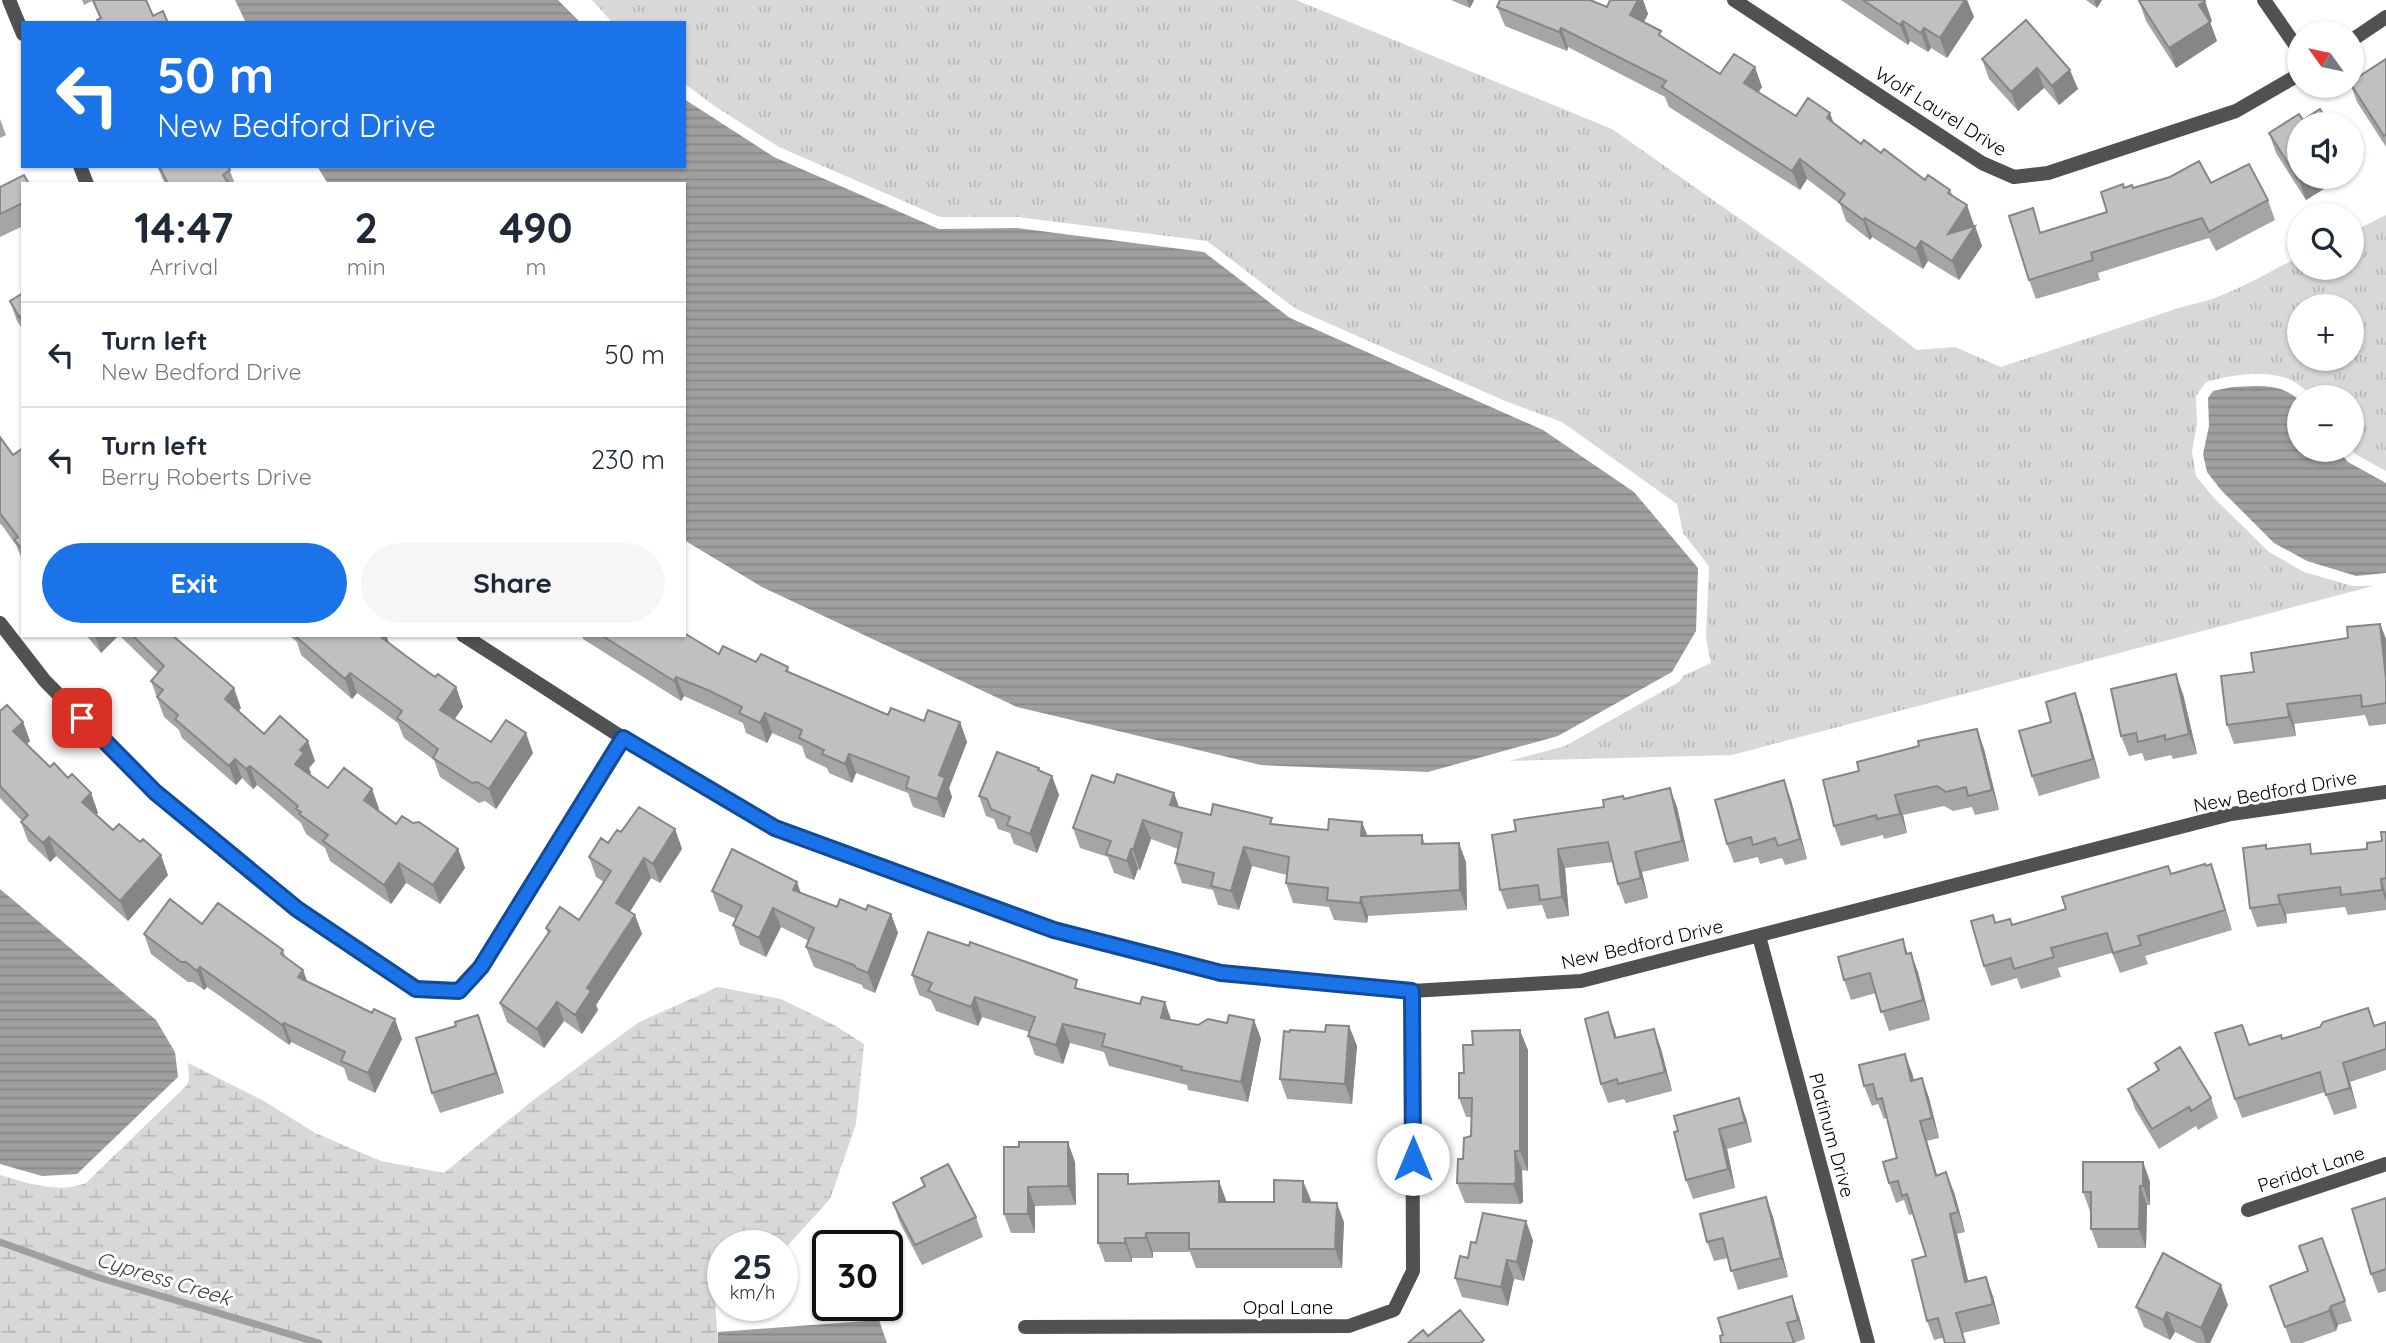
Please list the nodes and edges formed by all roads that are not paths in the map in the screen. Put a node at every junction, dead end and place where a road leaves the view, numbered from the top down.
1 (9, 0) edge
2 (1734, 0) edge
3 (2264, 0) edge
4 (2386, 17) edge
5 (21, 29) edge
6 (2364, 32) edge
7 (2287, 33) edge
8 (2287, 82) edge
9 (0, 624) edge
10 (466, 637) edge
11 (623, 738) junction
12 (2386, 792) edge
13 (1759, 936) junction
14 (1412, 991) junction
15 (2386, 1164) edge
16 (2248, 1210) dead end
17 (1025, 1327) dead end
18 (1868, 1343) edge

1 - 5 street
2 - 8 street, Wolf Laurel Drive
3 - 7 street
4 - 6 street
9 - 11 street
10 - 11 street, New Bedford Drive
11 - 14 street, New Bedford Drive
12 - 13 street, New Bedford Drive
13 - 14 street, New Bedford Drive
13 - 18 street, Platinum Drive
14 - 17 street, Opal Lane
15 - 16 street, Peridot Lane

